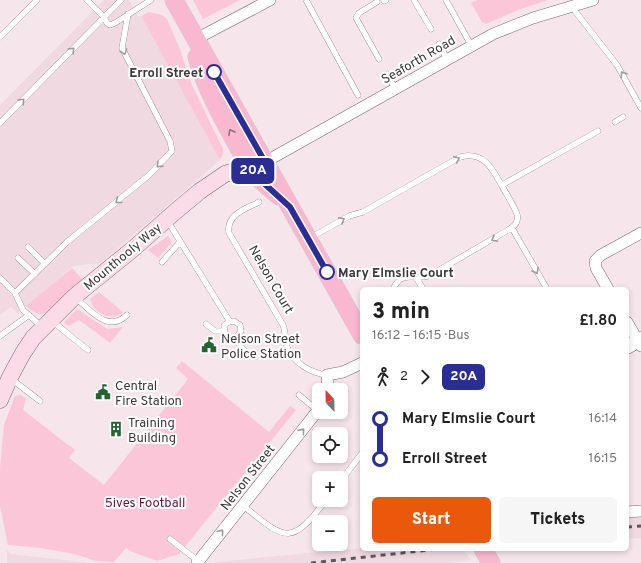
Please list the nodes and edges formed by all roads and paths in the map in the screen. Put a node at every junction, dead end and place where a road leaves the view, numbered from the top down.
1 (37, 0) edge
2 (87, 0) edge
3 (121, 0) edge
4 (150, 0) edge
5 (174, 0) edge
6 (270, 0) edge
7 (306, 0) edge
8 (414, 0) edge
9 (446, 0) edge
10 (592, 0) edge
11 (378, 2) dead end
12 (572, 3) edge
13 (128, 14) junction
14 (104, 18) junction
15 (431, 29) dead end
16 (0, 37) edge
17 (196, 39) junction
18 (439, 44) dead end
19 (471, 45) junction
20 (379, 59) dead end
21 (447, 59) junction
22 (387, 74) dead end
23 (395, 88) junction
24 (358, 95) dead end
25 (641, 108) edge
26 (623, 117) dead end
27 (615, 122) dead end
28 (0, 123) edge
29 (598, 131) dead end
30 (257, 164) junction
31 (502, 185) junction
32 (259, 202) dead end
33 (166, 219) junction
34 (512, 228) junction
35 (641, 233) edge
36 (308, 239) junction
37 (180, 242) junction
38 (28, 248) dead end
39 (18, 258) dead end
40 (162, 262) dead end
41 (45, 264) junction
42 (35, 274) junction
43 (416, 277) junction
44 (0, 278) edge
45 (394, 287) edge
46 (422, 287) edge
47 (546, 287) edge
48 (607, 287) edge
49 (15, 293) junction
50 (74, 296) junction
51 (29, 315) junction
52 (127, 315) dead end
53 (230, 322) junction
54 (46, 324) junction
55 (206, 324) dead end
56 (629, 326) edge
57 (360, 329) edge
58 (224, 331) junction
59 (0, 336) edge
60 (236, 338) junction
61 (637, 343) edge
62 (88, 350) dead end
63 (249, 355) dead end
64 (360, 363) edge
65 (327, 374) junction
66 (8, 380) junction
67 (328, 383) edge
68 (299, 395) dead end
69 (0, 400) edge
70 (40, 401) dead end
71 (312, 405) edge
72 (312, 419) edge
73 (360, 456) edge
74 (348, 472) edge
75 (242, 506) junction
76 (320, 507) edge
77 (641, 510) edge
78 (629, 512) edge
79 (170, 539) dead end
80 (198, 562) edge

1 - 16 lane
2 - 14 lane
3 - 14 lane
4 - 13 lane
5 - 17 main road
6 - 17 street
7 - 24 lane
8 - 15 lane
9 - 19 lane
10 - 12 street, Seaforth Road
11 - 20 lane
12 - 19 street, Seaforth Road
25 -> 12 lane
13 - 14 lane
13 -> 41 lane
28 -> 14 lane
17 - 30 main road
18 - 21 lane
19 - 21 street, Seaforth Road
21 - 23 street, Seaforth Road
22 - 23 lane
23 - 30 street, Seaforth Road
26 - 27 lane
29 - 31 lane
30 - 33 main road, Mounthooly Way
30 - 36 main road
31 - 34 lane
36 -> 31 lane
32 - 65 lane, Nelson Court
33 - 37 lane
33 - 50 main road, Mounthooly Way
34 -> 43 lane
34 -> 47 lane
35 - 48 street
36 - 57 main road
37 - 40 lane
37 - 53 lane
38 - 41 lane
39 - 42 lane
41 - 42 lane
42 - 49 lane
43 - 45 lane
43 - 46 lane
44 - 49 lane
49 - 51 lane
50 - 52 lane
50 - 54 main road, Mounthooly Way
51 - 54 lane
51 - 59 lane
53 - 58 lane
53 - 60 lane
54 - 62 lane
54 - 66 main road, Mounthooly Way
55 - 58 lane
56 - 61 street
58 - 60 lane
60 - 63 lane
64 - 65 street, Nelson Court
65 - 67 street
66 - 69 main road, Mounthooly Way
66 - 70 lane
68 - 71 lane
75 -> 72 street, Nelson Street
73 - 74 lane
75 - 76 lane
80 -> 75 street, Nelson Street
77 - 78 street
79 - 80 lane

